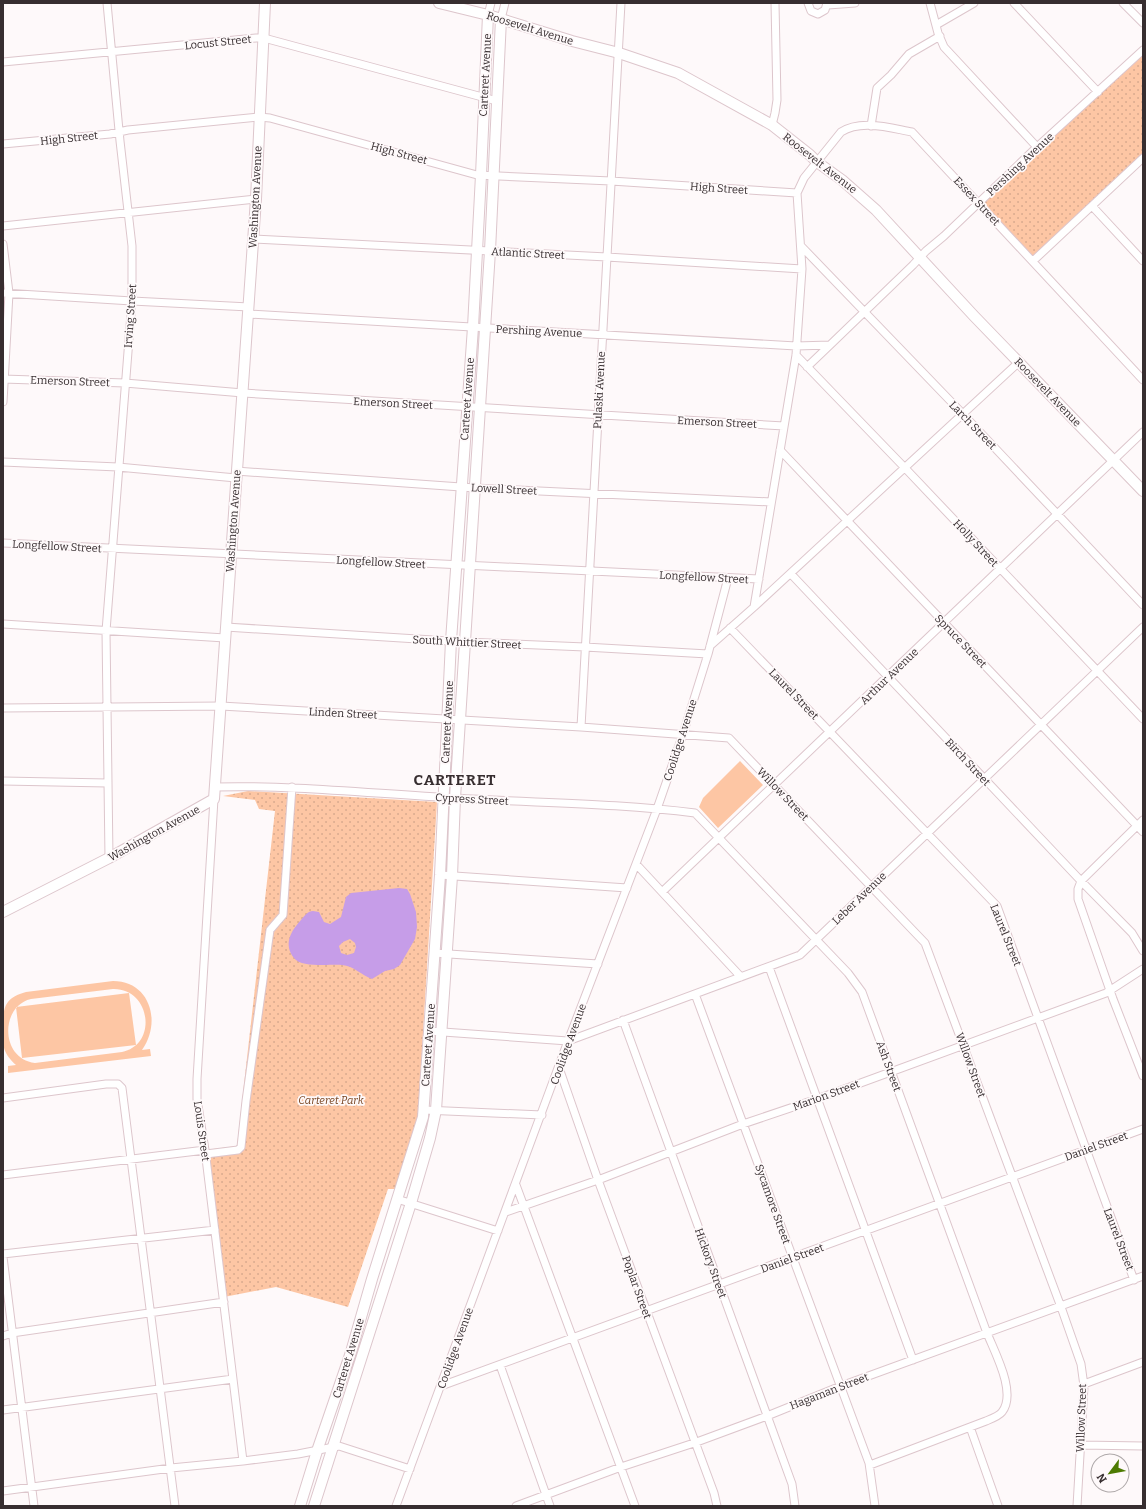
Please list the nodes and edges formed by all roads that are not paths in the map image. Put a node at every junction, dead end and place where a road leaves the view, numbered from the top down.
1 (107, 3) edge
2 (265, 3) edge
3 (439, 3) edge
4 (491, 3) edge
5 (505, 3) edge
6 (622, 3) edge
7 (775, 3) edge
8 (808, 3) edge
9 (855, 3) edge
10 (930, 3) edge
11 (974, 3) edge
12 (1014, 3) edge
13 (1124, 3) edge
14 (827, 4) edge
15 (488, 15) junction
16 (501, 19) junction
17 (1143, 23) edge
18 (936, 25) junction
19 (940, 36) junction
20 (264, 38) junction
21 (1143, 50) edge
22 (112, 52) junction
23 (619, 53) junction
24 (3, 62) edge
25 (1098, 92) junction
26 (485, 98) junction
27 (497, 101) junction
28 (259, 117) junction
29 (772, 125) junction
30 (871, 126) junction
31 (119, 132) junction
32 (3, 144) edge
33 (1037, 147) junction
34 (1143, 158) edge
35 (817, 162) junction
36 (481, 175) junction
37 (493, 175) junction
38 (611, 181) junction
39 (797, 193) junction
40 (256, 199) junction
41 (978, 202) junction
42 (1092, 206) junction
43 (128, 213) junction
44 (3, 226) edge
45 (253, 239) junction
46 (3, 244) edge
47 (801, 246) junction
48 (476, 250) junction
49 (490, 251) junction
50 (607, 257) junction
51 (921, 258) junction
52 (1033, 261) junction
53 (1143, 261) edge
54 (802, 269) junction
55 (6, 293) edge
56 (132, 301) junction
57 (248, 310) junction
58 (864, 312) junction
59 (473, 327) junction
60 (485, 328) junction
61 (602, 334) junction
62 (796, 346) junction
63 (830, 346) junction
64 (796, 356) junction
65 (1019, 362) junction
66 (807, 367) junction
67 (4, 379) edge
68 (1143, 380) edge
69 (125, 383) junction
70 (243, 394) junction
71 (3, 402) edge
72 (467, 407) junction
73 (480, 408) junction
74 (963, 414) junction
75 (598, 415) junction
76 (784, 426) junction
77 (1143, 432) edge
78 (780, 450) junction
79 (1114, 460) junction
80 (3, 462) edge
81 (118, 467) junction
82 (905, 468) junction
83 (236, 475) junction
84 (461, 487) junction
85 (475, 488) junction
86 (1143, 491) edge
87 (593, 493) junction
88 (771, 502) junction
89 (1057, 514) junction
90 (847, 521) junction
91 (3, 543) edge
92 (112, 550) junction
93 (231, 555) junction
94 (457, 566) junction
95 (470, 566) junction
96 (1001, 569) junction
97 (589, 572) junction
98 (791, 574) junction
99 (728, 578) junction
100 (759, 579) junction
101 (1143, 605) edge
102 (754, 607) junction
103 (944, 623) junction
104 (3, 624) edge
105 (226, 627) junction
106 (1143, 627) edge
107 (730, 628) junction
108 (106, 630) junction
109 (225, 638) junction
110 (451, 641) junction
111 (465, 642) junction
112 (710, 646) junction
113 (585, 647) junction
114 (708, 654) junction
115 (1097, 671) junction
116 (889, 676) junction
117 (220, 706) junction
118 (107, 707) junction
119 (3, 708) edge
120 (447, 719) junction
121 (1143, 719) edge
122 (461, 720) junction
123 (1041, 724) junction
124 (581, 727) junction
125 (830, 732) junction
126 (683, 734) junction
127 (984, 780) junction
128 (3, 781) edge
129 (107, 783) junction
130 (775, 785) junction
131 (215, 787) junction
132 (292, 788) junction
133 (443, 798) junction
134 (455, 798) junction
135 (214, 799) junction
136 (657, 808) junction
137 (1140, 823) edge
138 (927, 832) junction
139 (1143, 832) edge
140 (719, 838) junction
141 (109, 858) junction
142 (636, 864) junction
143 (440, 875) junction
144 (452, 876) junction
145 (1081, 881) junction
146 (871, 886) junction
147 (627, 888) junction
148 (662, 892) junction
149 (3, 912) edge
150 (815, 939) junction
151 (1143, 951) edge
152 (434, 952) junction
153 (447, 954) junction
154 (598, 964) junction
155 (769, 967) junction
156 (1143, 969) edge
157 (741, 977) junction
158 (1111, 989) junction
159 (695, 994) junction
160 (1037, 1018) junction
161 (623, 1020) junction
162 (428, 1031) junction
163 (442, 1033) junction
164 (568, 1041) junction
165 (964, 1045) junction
166 (559, 1068) junction
167 (891, 1072) junction
168 (1143, 1076) edge
169 (3, 1098) edge
170 (817, 1099) junction
171 (424, 1110) junction
172 (436, 1110) junction
173 (542, 1115) junction
174 (743, 1124) junction
175 (1143, 1129) edge
176 (1085, 1150) junction
177 (206, 1152) junction
178 (670, 1152) junction
179 (132, 1159) junction
180 (3, 1175) edge
181 (1012, 1176) junction
182 (598, 1180) junction
183 (516, 1185) junction
184 (397, 1199) junction
185 (410, 1203) junction
186 (939, 1203) junction
187 (524, 1206) junction
188 (506, 1212) junction
189 (215, 1230) junction
190 (866, 1230) junction
191 (498, 1231) junction
192 (142, 1238) junction
193 (3, 1255) edge
194 (793, 1258) junction
195 (374, 1273) junction
196 (1143, 1276) edge
197 (387, 1277) junction
198 (1134, 1280) junction
199 (718, 1284) junction
200 (224, 1302) junction
201 (1061, 1307) junction
202 (151, 1312) junction
203 (646, 1312) junction
204 (12, 1333) junction
205 (987, 1333) junction
206 (3, 1336) edge
207 (572, 1338) junction
208 (913, 1360) junction
209 (1143, 1362) edge
210 (500, 1365) junction
211 (233, 1380) junction
212 (340, 1382) junction
213 (1084, 1384) junction
214 (352, 1386) junction
215 (441, 1386) junction
216 (841, 1386) junction
217 (161, 1389) junction
218 (22, 1408) junction
219 (3, 1410) edge
220 (767, 1416) junction
221 (970, 1427) junction
222 (694, 1443) junction
223 (1081, 1445) junction
224 (1143, 1446) edge
225 (333, 1448) junction
226 (317, 1451) junction
227 (243, 1461) junction
228 (870, 1465) junction
229 (621, 1467) junction
230 (171, 1468) junction
231 (410, 1469) junction
232 (32, 1487) junction
233 (3, 1491) edge
234 (546, 1495) junction
235 (34, 1506) edge
236 (175, 1506) edge
237 (300, 1506) edge
238 (314, 1506) edge
239 (396, 1506) edge
240 (516, 1506) edge
241 (550, 1506) edge
242 (635, 1506) edge
243 (717, 1506) edge
244 (795, 1506) edge
245 (875, 1506) edge
246 (998, 1506) edge
247 (1077, 1506) edge

1 - 22 street, Irving Street
2 - 20 street, Washington Avenue
3 - 15 street, Roosevelt Avenue
4 - 15 street
5 - 16 street
6 - 23 street, Pulaski Avenue
7 - 29 street
8 - 14 street
9 - 14 street
10 - 18 street
11 - 18 street
12 - 25 street
13 - 17 street
15 - 16 street, Roosevelt Avenue
15 - 26 street, Carteret Avenue
16 - 23 street, Roosevelt Avenue
16 - 27 street, Carteret Avenue
18 - 19 street
19 - 30 street
19 - 33 street
20 - 22 street, Locust Street
20 - 26 street, Locust Street
20 - 28 street, Washington Avenue
21 - 25 street, Pershing Avenue
22 - 24 street, Locust Street
22 - 31 street, Irving Street
23 - 29 street, Roosevelt Avenue
23 - 38 street, Pulaski Avenue
25 - 33 street, Pershing Avenue
26 - 27 street, Locust Street
26 - 36 street, Carteret Avenue
27 - 37 street, Carteret Avenue
28 - 31 street, High Street
28 - 36 street, High Street
28 - 40 street, Washington Avenue
29 - 35 street, Roosevelt Avenue
30 - 35 street, Essex Street
30 - 41 street, Essex Street
31 - 32 street, High Street
31 - 43 street, Irving Street
33 - 41 street, Pershing Avenue
34 - 42 street
35 - 39 street, Essex Street
35 - 51 street, Roosevelt Avenue
36 - 37 street, High Street
36 - 48 street, Carteret Avenue
37 - 38 street, High Street
37 - 49 street, Carteret Avenue
38 - 39 street, High Street
38 - 50 street, Pulaski Avenue
39 - 47 street
40 - 43 street
40 - 45 street, Washington Avenue
41 - 51 street, Pershing Avenue
41 - 52 street, Essex Street
42 - 52 street
42 - 53 street
43 - 44 street
43 - 56 street, Irving Street
45 - 48 street, Atlantic Street
45 - 57 street, Washington Avenue
46 - 55 street
47 - 54 street
47 - 58 street, Larch Street
48 - 49 street, Atlantic Street
48 - 59 street, Carteret Avenue
49 - 50 street, Atlantic Street
49 - 60 street, Carteret Avenue
50 - 54 street, Atlantic Street
50 - 61 street, Pulaski Avenue
51 - 58 street, Pershing Avenue
51 - 65 street, Roosevelt Avenue
52 - 68 street, Essex Street
54 - 62 street
55 - 56 street, Pershing Avenue
55 - 67 street
56 - 57 street, Pershing Avenue
56 - 69 street, Irving Street
57 - 59 street, Pershing Avenue
57 - 70 street, Washington Avenue
58 - 63 street, Pershing Avenue
58 - 74 street, Larch Street
59 - 60 street, Pershing Avenue
59 - 72 street, Carteret Avenue
60 - 61 street, Pershing Avenue
60 - 73 street, Carteret Avenue
61 - 62 street, Pershing Avenue
61 - 75 street, Pulaski Avenue
62 - 63 street, Pershing Avenue
62 - 64 street
63 - 66 street, Pershing Avenue
64 - 66 street, Holly Street
64 - 76 street
65 - 74 street
65 - 79 street, Roosevelt Avenue
66 - 82 street, Holly Street
67 - 69 street, Emerson Street
67 - 71 street
69 - 70 street, Emerson Street
69 - 81 street, Irving Street
70 - 72 street, Emerson Street
70 - 83 street, Washington Avenue
72 - 73 street, Emerson Street
72 - 84 street, Carteret Avenue
73 - 75 street, Emerson Street
73 - 85 street, Carteret Avenue
74 - 82 street
74 - 89 street, Larch Street
75 - 76 street, Emerson Street
75 - 87 street, Pulaski Avenue
76 - 78 street
77 - 79 street, Arthur Avenue
78 - 88 street
78 - 90 street, Spruce Street
79 - 86 street, Roosevelt Avenue
79 - 89 street, Arthur Avenue
80 - 81 street, Lowell Street
81 - 83 street, Lowell Street
81 - 92 street, Irving Street
82 - 90 street
82 - 96 street, Holly Street
83 - 84 street, Lowell Street
83 - 93 street, Washington Avenue
84 - 85 street, Lowell Street
84 - 94 street, Carteret Avenue
85 - 87 street, Lowell Street
85 - 95 street, Carteret Avenue
87 - 88 street, Lowell Street
87 - 97 street, Pulaski Avenue
88 - 100 street
89 - 96 street, Arthur Avenue
89 - 101 street, Larch Street
90 - 98 street
90 - 103 street, Spruce Street
91 - 92 street, Longfellow Street
92 - 93 street, Longfellow Street
92 - 108 street, Irving Street
93 - 94 street, Longfellow Street
93 - 105 street, Washington Avenue
94 - 95 street, Longfellow Street
94 - 110 street, Carteret Avenue
95 - 97 street, Longfellow Street
95 - 111 street, Carteret Avenue
96 - 103 street, Arthur Avenue
96 - 115 street, Holly Street
97 - 99 street, Longfellow Street
97 - 113 street, Pulaski Avenue
98 - 102 street
98 - 116 street, Birch Street
99 - 100 street, Longfellow Street
99 - 112 street, Coolidge Avenue
100 - 102 street
102 - 107 street
103 - 116 street, Arthur Avenue
103 - 123 street, Spruce Street
104 - 108 street
105 - 109 street, Washington Avenue
105 - 110 street, South Whittier Street
106 - 115 street, Leber Avenue
107 - 112 street
107 - 125 street, Laurel Street
108 - 109 street
108 - 118 street, Irving Street
109 - 117 street, Washington Avenue
110 - 111 street, South Whittier Street
110 - 120 street, Carteret Avenue
111 - 113 street, South Whittier Street
111 - 122 street, Carteret Avenue
112 - 114 street, Coolidge Avenue
113 - 114 street, South Whittier Street
113 - 124 street, Pulaski Avenue
114 - 126 street, Coolidge Avenue
115 - 121 street, Holly Street
115 - 123 street, Leber Avenue
116 - 125 street, Arthur Avenue
116 - 127 street, Birch Street
117 - 118 street, Linden Street
117 - 120 street, Linden Street
117 - 131 street, Washington Avenue
118 - 119 street, Linden Street
118 - 129 street, Irving Street
120 - 122 street, Linden Street
120 - 133 street, Carteret Avenue
122 - 124 street, Linden Street
122 - 134 street, Carteret Avenue
123 - 127 street, Leber Avenue
123 - 137 street, Spruce Street
124 - 126 street, Linden Street
125 - 130 street, Arthur Avenue
125 - 138 street, Laurel Street
126 - 130 street, Willow Street
126 - 136 street, Coolidge Avenue
127 - 138 street, Leber Avenue
127 - 145 street, Birch Street
128 - 129 street
129 - 141 street, Irving Street
130 - 140 street, Arthur Avenue
130 - 146 street, Willow Street
131 - 132 street, Cypress Street
131 - 135 street, Washington Avenue
132 - 133 street, Cypress Street
132 - 177 street
133 - 134 street, Cypress Street
133 - 143 street, Carteret Avenue
134 - 136 street, Cypress Street
134 - 144 street, Carteret Avenue
135 - 141 street, Washington Avenue
135 - 177 street, Louis Street
136 - 140 street, Ash Street
136 - 142 street, Coolidge Avenue
137 - 139 street, Spruce Street
137 - 145 street
138 - 146 street, Leber Avenue
138 - 160 street, Laurel Street
140 - 148 street, Arthur Avenue
140 - 150 street, Ash Street
141 - 149 street, Washington Avenue
142 - 147 street, Coolidge Avenue
142 - 148 street
143 - 144 street
143 - 152 street, Carteret Avenue
144 - 147 street
144 - 153 street, Carteret Avenue
145 - 151 street, Birch Street
145 - 158 street
146 - 150 street, Leber Avenue
146 - 165 street, Willow Street
147 - 154 street, Coolidge Avenue
148 - 157 street
150 - 155 street, Leber Avenue
150 - 167 street, Ash Street
152 - 153 street
152 - 162 street, Carteret Avenue
153 - 154 street
153 - 163 street, Carteret Avenue
154 - 164 street, Coolidge Avenue
155 - 157 street, Leber Avenue
155 - 170 street
156 - 158 street, Marion Street
157 - 159 street, Leber Avenue
158 - 160 street, Marion Street
158 - 168 street
159 - 161 street, Leber Avenue
159 - 174 street, Sycamore Street
160 - 165 street, Marion Street
160 - 176 street, Laurel Street
161 - 164 street, Leber Avenue
161 - 178 street, Hickory Street
162 - 163 street
162 - 171 street, Carteret Avenue
163 - 164 street
163 - 172 street, Carteret Avenue
164 - 166 street, Coolidge Avenue
165 - 167 street, Marion Street
165 - 181 street, Willow Street
166 - 173 street, Coolidge Avenue
166 - 182 street, Poplar Street
167 - 170 street, Marion Street
167 - 186 street, Ash Street
169 - 179 street
170 - 174 street, Marion Street
170 - 190 street
171 - 172 street
171 - 184 street, Carteret Avenue
172 - 173 street
172 - 185 street, Carteret Avenue
173 - 183 street, Coolidge Avenue
174 - 178 street, Marion Street
174 - 194 street, Sycamore Street
175 - 176 street, Daniel Street
176 - 181 street, Daniel Street
176 - 198 street, Laurel Street
177 - 179 street
177 - 189 street, Louis Street
178 - 182 street, Marion Street
178 - 199 street, Hickory Street
179 - 180 street
179 - 192 street
181 - 186 street, Daniel Street
181 - 201 street, Willow Street
182 - 187 street, Marion Street
182 - 203 street, Poplar Street
183 - 187 street
183 - 188 street, Coolidge Avenue
184 - 185 street
184 - 195 street, Carteret Avenue
185 - 191 street
185 - 197 street, Carteret Avenue
186 - 190 street, Daniel Street
186 - 205 street, Ash Street
187 - 188 street, Marion Street
187 - 207 street
188 - 191 street, Coolidge Avenue
189 - 192 street
189 - 200 street, Louis Street
190 - 194 street, Daniel Street
190 - 208 street
191 - 215 street, Coolidge Avenue
192 - 193 street
192 - 202 street
193 - 204 street
194 - 199 street, Daniel Street
194 - 216 street, Sycamore Street
195 - 197 street
195 - 212 street, Carteret Avenue
196 - 198 street, Hagaman Street
197 - 214 street, Carteret Avenue
198 - 201 street, Hagaman Street
199 - 203 street, Daniel Street
199 - 220 street, Hickory Street
200 - 202 street
200 - 211 street, Louis Street
201 - 205 street, Hagaman Street
201 - 213 street, Willow Street
202 - 204 street
202 - 217 street
203 - 207 street, Daniel Street
203 - 222 street, Poplar Street
204 - 206 street
204 - 218 street
205 - 208 street, Hagaman Street
205 - 221 street, Ash Street
207 - 210 street, Daniel Street
207 - 229 street
208 - 216 street, Hagaman Street
209 - 213 street
210 - 215 street, Daniel Street
210 - 234 street
211 - 217 street
211 - 227 street, Louis Street
212 - 214 street
212 - 226 street, Carteret Avenue
213 - 223 street, Willow Street
214 - 225 street, Carteret Avenue
215 - 231 street, Coolidge Avenue
216 - 220 street, Hagaman Street
216 - 228 street, Sycamore Street
217 - 218 street
217 - 230 street
218 - 219 street
218 - 232 street
220 - 222 street, Hagaman Street
220 - 244 street, Hickory Street
221 - 228 street
221 - 246 street
222 - 229 street, Hagaman Street
222 - 243 street, Poplar Street
223 - 224 street
223 - 247 street, Willow Street
225 - 226 street
225 - 231 street
225 - 238 street, Carteret Avenue
226 - 227 street
226 - 237 street, Carteret Avenue
227 - 230 street
228 - 245 street, Sycamore Street
229 - 234 street, Hagaman Street
229 - 242 street
230 - 232 street
230 - 236 street
231 - 239 street, Coolidge Avenue
232 - 233 street
232 - 235 street
234 - 240 street, Hagaman Street
234 - 241 street

